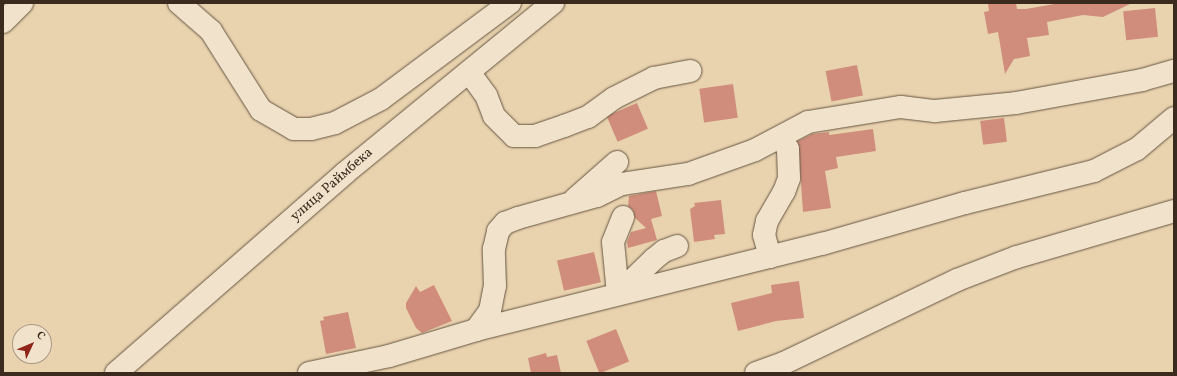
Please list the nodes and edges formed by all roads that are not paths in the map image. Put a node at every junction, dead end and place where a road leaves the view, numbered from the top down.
1 (22, 3) edge
2 (179, 3) edge
3 (510, 3) edge
4 (553, 3) edge
5 (3, 22) edge
6 (690, 71) dead end
7 (1174, 71) edge
8 (469, 72) junction
9 (1174, 118) edge
10 (808, 122) junction
11 (781, 138) junction
12 (617, 162) dead end
13 (715, 164) junction
14 (570, 203) junction
15 (1174, 211) edge
16 (623, 217) dead end
17 (677, 246) dead end
18 (770, 257) junction
19 (618, 294) junction
20 (476, 330) junction
21 (116, 373) edge
22 (309, 373) edge
23 (756, 373) edge

1 - 5 street
2 - 3 street
4 - 8 street, улица Раймбека
6 - 8 street
7 - 10 street
8 - 21 street, улица Раймбека
9 - 18 street
10 - 11 street
10 - 13 street
11 - 13 street
11 - 18 street
12 - 14 street
13 - 14 street
14 - 20 street
15 - 23 street
16 - 19 street
17 - 19 street
18 - 19 street
19 - 20 street
20 - 22 street

